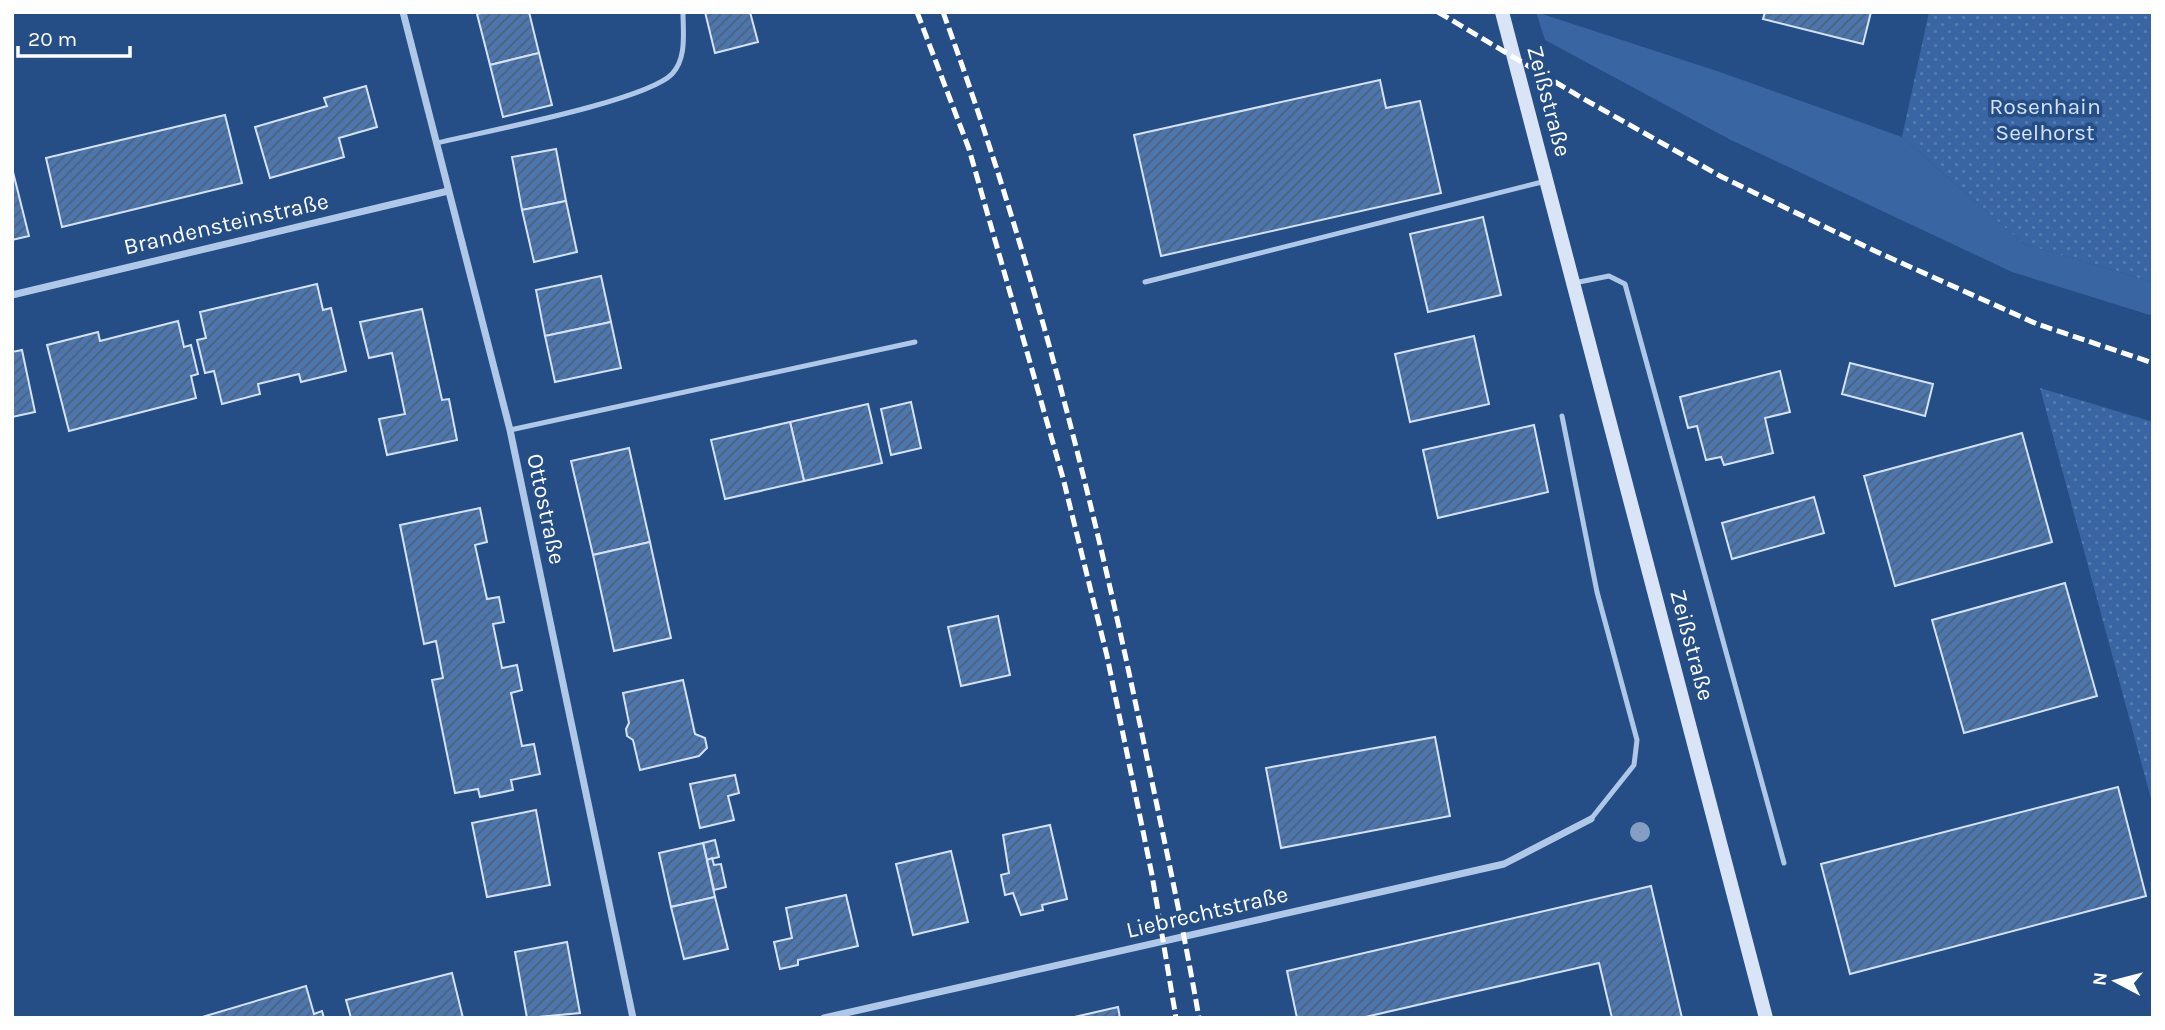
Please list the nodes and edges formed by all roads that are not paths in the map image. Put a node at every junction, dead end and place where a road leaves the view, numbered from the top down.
1 (403, 12) edge
2 (684, 12) edge
3 (1502, 12) edge
4 (437, 143) junction
5 (1547, 181) junction
6 (448, 191) junction
7 (1145, 282) dead end
8 (1574, 283) junction
9 (12, 295) edge
10 (915, 342) dead end
11 (1562, 416) dead end
12 (510, 430) junction
13 (1591, 819) joint
14 (1784, 863) dead end
15 (633, 1018) edge
16 (824, 1018) edge
17 (1766, 1018) edge

1 - 4 street, Ottostraße
2 - 4 lane
3 - 5 street, Zeißstraße
4 - 6 street, Ottostraße
5 - 7 lane
5 - 8 street, Zeißstraße
6 - 9 street, Brandensteinstraße
6 - 12 street, Ottostraße
8 - 14 lane, Zeißstraße
8 - 17 street, Zeißstraße
10 - 12 lane
11 - 13 lane
12 - 15 street, Ottostraße
13 - 16 street, Liebrechtstraße

